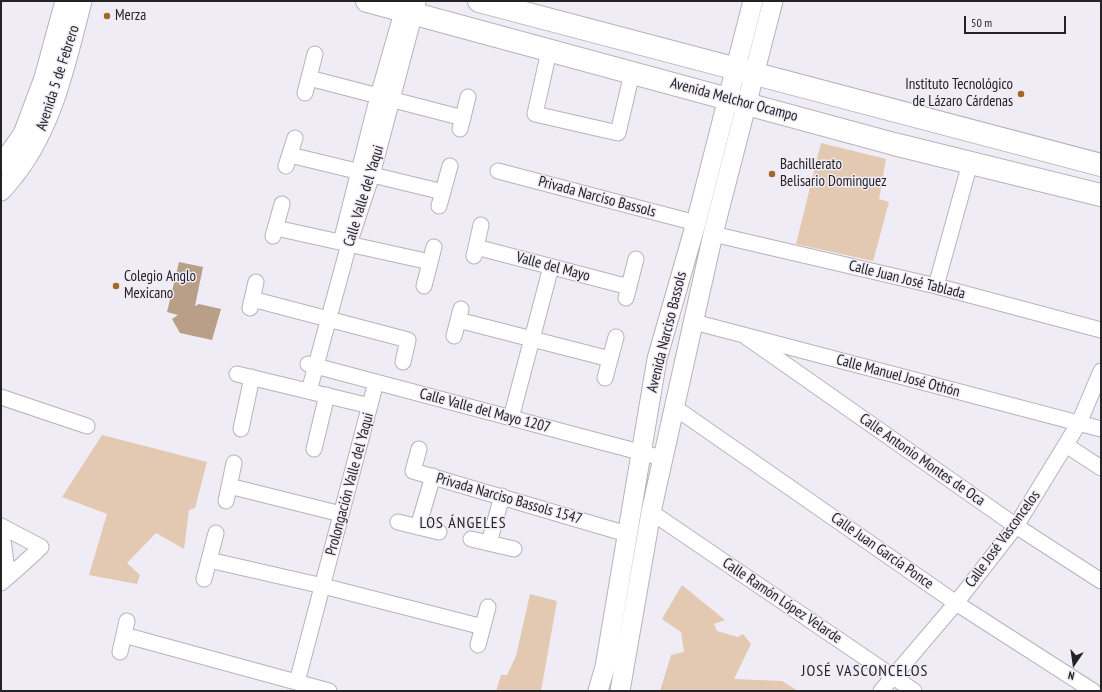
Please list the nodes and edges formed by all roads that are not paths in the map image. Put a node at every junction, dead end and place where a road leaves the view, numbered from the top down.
1 (65, 1) edge
2 (82, 1) edge
3 (367, 1) edge
4 (479, 1) edge
5 (753, 1) edge
6 (773, 1) edge
7 (410, 6) edge
8 (549, 51) junction
9 (315, 54) dead end
10 (745, 72) junction
11 (632, 73) junction
12 (378, 96) junction
13 (468, 96) dead end
14 (392, 100) junction
15 (737, 100) junction
16 (295, 138) dead end
17 (970, 163) junction
18 (1097, 164) edge
19 (1, 165) edge
20 (450, 166) dead end
21 (498, 171) dead end
22 (365, 173) junction
23 (1, 191) edge
24 (1093, 193) edge
25 (282, 204) dead end
26 (696, 223) junction
27 (481, 225) dead end
28 (713, 234) junction
29 (345, 243) junction
30 (434, 247) dead end
31 (636, 259) dead end
32 (430, 262) junction
33 (551, 267) junction
34 (256, 282) dead end
35 (424, 286) dead end
36 (936, 286) junction
37 (326, 317) junction
38 (694, 322) junction
39 (1101, 330) edge
40 (454, 336) dead end
41 (745, 336) junction
42 (616, 337) dead end
43 (532, 339) junction
44 (610, 359) junction
45 (403, 362) dead end
46 (312, 365) junction
47 (1101, 371) edge
48 (237, 374) dead end
49 (252, 377) junction
50 (605, 378) dead end
51 (376, 382) junction
52 (305, 390) junction
53 (327, 395) junction
54 (1, 397) edge
55 (370, 406) junction
56 (674, 407) junction
57 (511, 418) junction
58 (1079, 423) junction
59 (87, 426) dead end
60 (241, 429) dead end
61 (1101, 429) edge
62 (1066, 445) junction
63 (314, 449) dead end
64 (419, 449) dead end
65 (641, 453) junction
66 (662, 458) junction
67 (234, 463) dead end
68 (1101, 468) edge
69 (432, 476) junction
70 (229, 486) junction
71 (502, 496) junction
72 (226, 501) dead end
73 (651, 512) junction
74 (341, 514) junction
75 (398, 522) dead end
76 (1016, 526) junction
77 (418, 527) junction
78 (439, 532) dead end
79 (216, 534) dead end
80 (627, 534) junction
81 (471, 539) dead end
82 (489, 543) junction
83 (514, 549) dead end
84 (209, 560) junction
85 (204, 579) dead end
86 (1101, 581) edge
87 (323, 586) junction
88 (617, 596) junction
89 (636, 599) junction
90 (956, 603) junction
91 (488, 607) dead end
92 (483, 627) junction
93 (478, 645) dead end
94 (120, 652) dead end
95 (893, 677) junction
96 (297, 682) junction
97 (329, 691) edge
98 (598, 691) edge
99 (620, 691) edge
100 (881, 691) edge
101 (914, 691) edge
102 (1093, 691) edge

1 - 19 street, Avenida 5 de Febrero
2 - 23 street, Avenida 5 de Febrero
3 - 7 main road, Avenida Melchor Ocampo
4 - 10 main road, Avenida Melchor Ocampo
5 - 10 street, Avenida Narciso Bassols
6 - 10 street, Avenida Narciso Bassols
7 - 8 main road, Avenida Melchor Ocampo
7 - 12 street, Calle Valle del Yaqui
7 - 14 street, Calle Valle del Yaqui
8 - 11 main road, Avenida Melchor Ocampo
8 - 11 street
9 - 12 street
10 - 15 street, Avenida Narciso Bassols
10 - 18 main road, Avenida Melchor Ocampo
11 - 15 main road, Avenida Melchor Ocampo
12 - 14 street
12 - 22 street, Calle Valle del Yaqui
13 - 14 street
14 - 22 street, Calle Valle del Yaqui
15 - 17 main road, Avenida Melchor Ocampo
15 - 26 street, Avenida Narciso Bassols
15 - 28 street, Avenida Narciso Bassols
16 - 22 street
17 - 24 main road, Avenida Melchor Ocampo
17 - 36 street
18 - 24 main road
20 - 22 street
21 - 26 street, Privada Narciso Bassols
22 - 29 street, Calle Valle del Yaqui
25 - 29 street
26 - 65 street, Avenida Narciso Bassols
27 - 33 street, Valle del Mayo
28 - 36 street, Calle Juan José Tablada
28 - 38 street, Avenida Narciso Bassols
29 - 32 street
29 - 37 street, Calle Valle del Yaqui
30 - 32 street
31 - 33 street, Valle del Mayo
32 - 35 street
33 - 43 street
34 - 37 street
36 - 39 street, Calle Juan José Tablada
37 - 45 street
37 - 46 street, Calle Valle del Yaqui
38 - 41 street, Calle Manuel José Othón
38 - 56 street, Avenida Narciso Bassols
40 - 43 street
41 - 58 street, Calle Manuel José Othón
41 - 76 street, Calle Antonio Montes de Oca
42 - 44 street
43 - 44 street
43 - 57 street
44 - 50 street
46 - 51 street, Calle Valle del Mayo 1207
46 - 52 street, Calle Valle del Yaqui
47 - 58 street, Calle José Vasconcelos
48 - 49 street
49 - 52 street
49 - 60 street
51 - 55 street, Prolongación Valle del Yaqui
51 - 57 street, Calle Valle del Mayo 1207
52 - 53 street
53 - 55 street
53 - 63 street
54 - 59 street
55 - 74 street, Prolongación Valle del Yaqui
56 - 66 street, Avenida Narciso Bassols
56 - 90 street, Calle Juan García Ponce
57 - 65 street, Calle Valle del Mayo 1207
58 - 61 street, Calle Manuel José Othón
58 - 62 street, Calle José Vasconcelos
62 - 68 street
62 - 76 street, Calle José Vasconcelos
64 - 69 street, Privada Narciso Bassols 1547
65 - 66 street, Calle Valle del Mayo 1207
65 - 80 street, Avenida Narciso Bassols
66 - 73 street, Avenida Narciso Bassols
67 - 70 street
69 - 71 street, Privada Narciso Bassols 1547
69 - 77 street
70 - 72 street
70 - 74 street
71 - 80 street, Privada Narciso Bassols 1547
71 - 82 street
73 - 89 street, Avenida Narciso Bassols
73 - 95 street, Calle Ramón López Velarde
74 - 87 street, Prolongación Valle del Yaqui
75 - 77 street
76 - 86 street, Calle Antonio Montes de Oca
76 - 90 street, Calle José Vasconcelos
77 - 78 street
79 - 84 street
80 - 88 street, Avenida Narciso Bassols
81 - 82 street
82 - 83 street
84 - 85 street
84 - 87 street
87 - 92 street
87 - 96 street, Prolongación Valle del Yaqui
88 - 89 street
88 - 98 street, Avenida Narciso Bassols
89 - 99 street, Avenida Narciso Bassols
90 - 95 street, Calle José Vasconcelos
90 - 102 street, Calle Juan García Ponce
91 - 92 street
92 - 93 street
94 - 96 street
95 - 100 street, Calle José Vasconcelos
95 - 101 street, Calle Ramón López Velarde
96 - 97 street

